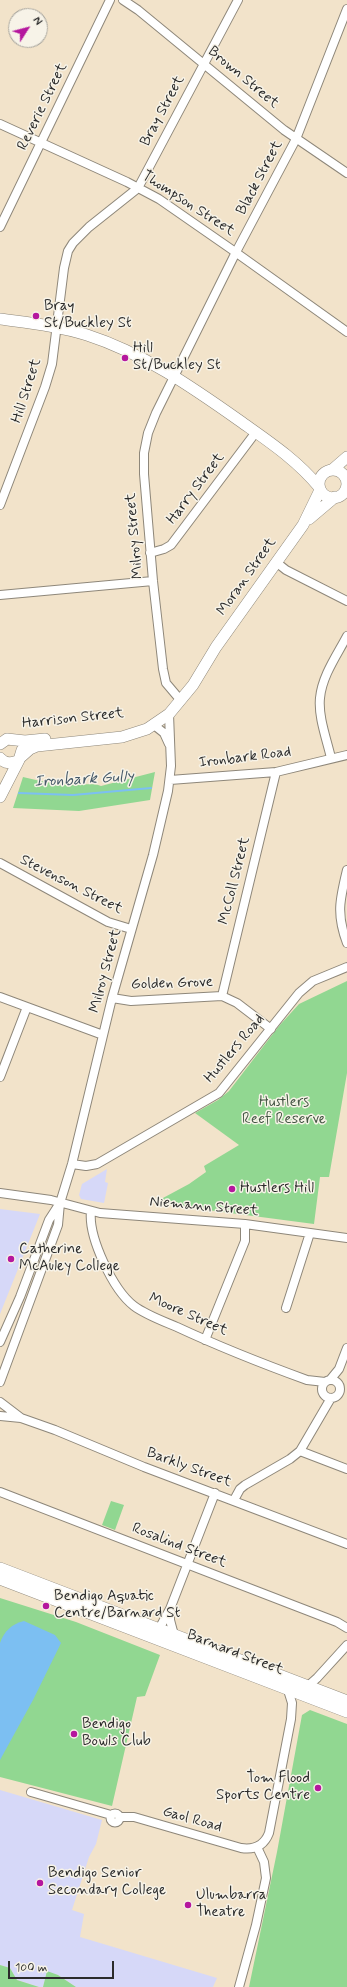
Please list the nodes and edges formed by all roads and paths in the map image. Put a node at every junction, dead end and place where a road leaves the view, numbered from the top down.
1 (110, 0) edge
2 (123, 0) edge
3 (238, 0) edge
4 (347, 10) edge
5 (204, 64) junction
6 (0, 124) edge
7 (296, 139) junction
8 (41, 143) junction
9 (347, 173) edge
10 (138, 188) junction
11 (3, 212) edge
12 (0, 227) edge
13 (236, 252) junction
14 (0, 319) edge
15 (57, 328) junction
16 (347, 332) edge
17 (175, 376) junction
18 (256, 432) junction
19 (347, 457) edge
20 (293, 460) junction
21 (329, 471) junction
22 (346, 478) edge
23 (320, 488) junction
24 (341, 497) edge
25 (0, 505) edge
26 (303, 525) junction
27 (150, 553) junction
28 (276, 562) junction
29 (153, 581) junction
30 (0, 595) edge
31 (347, 601) edge
32 (347, 636) edge
33 (216, 647) junction
34 (177, 696) junction
35 (169, 714) junction
36 (156, 721) junction
37 (15, 740) junction
38 (0, 743) edge
39 (170, 745) junction
40 (347, 755) edge
41 (20, 758) junction
42 (332, 758) junction
43 (1, 759) edge
44 (276, 772) junction
45 (170, 780) junction
46 (0, 788) edge
47 (0, 797) edge
48 (0, 863) edge
49 (347, 870) edge
50 (131, 929) junction
51 (347, 943) edge
52 (347, 967) edge
53 (222, 996) junction
54 (0, 997) edge
55 (112, 998) junction
56 (27, 1007) junction
57 (271, 1029) junction
58 (103, 1035) junction
59 (0, 1077) edge
60 (72, 1164) junction
61 (0, 1193) edge
62 (60, 1203) junction
63 (91, 1211) junction
64 (245, 1224) junction
65 (310, 1233) junction
66 (347, 1238) edge
67 (286, 1308) dead end
68 (205, 1340) junction
69 (0, 1342) edge
70 (347, 1348) edge
71 (0, 1382) edge
72 (333, 1389) edge
73 (347, 1397) edge
74 (0, 1402) edge
75 (0, 1416) edge
76 (21, 1418) junction
77 (300, 1450) junction
78 (347, 1469) edge
79 (0, 1492) edge
80 (215, 1493) junction
81 (234, 1500) junction
82 (347, 1544) edge
83 (188, 1564) junction
84 (1, 1572) edge
85 (170, 1609) junction
86 (347, 1628) edge
87 (159, 1629) junction
88 (174, 1635) junction
89 (347, 1645) edge
90 (224, 1665) junction
91 (325, 1670) junction
92 (288, 1690) junction
93 (304, 1690) junction
94 (324, 1692) junction
95 (347, 1701) edge
96 (347, 1712) edge
97 (291, 1719) junction
98 (31, 1792) dead end
99 (257, 1847) junction
100 (239, 1987) edge

1 - 8 street, Reverie Street
2 - 5 street, Brown Street
3 - 5 street, Bray Street
4 - 7 street, Black Street
5 - 7 street, Brown Street
5 - 10 street, Bray Street
6 - 8 street, Thompson Street
7 - 9 street, Brown Street
7 - 13 street, Black Street
8 - 10 street, Thompson Street
8 - 11 street, Reverie Street
10 - 13 street, Thompson Street
10 - 15 street, Bray Street
11 - 12 street, Reverie Street
13 - 16 street, Thompson Street
13 - 17 street, Black Street
14 - 15 street
15 - 17 street
15 - 25 street, Hill Street
17 - 18 street
17 - 27 street, Milroy Street
18 - 20 street
18 - 27 street, Harry Street
19 - 21 street
20 - 21 street
20 - 23 street
21 - 22 street
21 - 23 street
22 - 24 street
23 - 24 street
23 - 26 street, Moran Street
24 - 26 street, Moran Street
26 - 28 street, Moran Street
27 - 29 street, Milroy Street
28 - 31 street
28 - 33 street, Moran Street
29 - 30 street
29 - 34 street, Milroy Street
32 - 42 street
33 - 34 street, Moran Street
33 - 35 street, Moran Street
34 - 36 street, Moran Street
35 - 36 street, Moran Street
35 - 39 street, Milroy Street
36 - 37 street, Harrison Street
36 - 39 street
36 - 41 street, Harrison Street
37 - 38 street, Harrison Street
37 - 41 street
39 - 45 street, Milroy Street
40 - 42 street, Ironbark Road
41 - 43 street
41 - 47 street
42 - 44 street, Ironbark Road
43 - 46 street
44 - 45 street, Ironbark Road
44 - 53 street, McColl Street
45 - 50 street, Milroy Street
48 - 50 street, Stevenson Street
49 - 51 street
50 - 55 street, Milroy Street
52 - 57 street, Hustlers Road
53 - 55 street, Golden Grove
53 - 57 street, Golden Grove
54 - 56 street
55 - 58 street, Milroy Street
56 - 58 street
56 - 59 street
57 - 60 street, Hustlers Road
58 - 60 street, Milroy Street
60 - 62 street, Milroy Street
61 - 62 street, Niemann Street
62 - 63 street, Niemann Street
62 - 69 street
62 - 71 street
63 - 64 street, Niemann Street
63 - 68 street, Moore Street
64 - 65 street, Niemann Street
64 - 68 street
65 - 66 street, Niemann Street
65 - 67 street
68 - 72 street, Moore Street
70 - 72 street
72 - 73 street, Moore Street
72 - 77 street
74 - 76 street, Barkly Street
75 - 76 street, Barkly Street
76 - 80 street, Barkly Street
77 - 78 street
77 - 81 street
79 - 83 street, Rosalind Street
80 - 81 street, Barkly Street
80 - 83 street
81 - 82 street, Barkly Street
83 - 85 street
83 - 86 street, Rosalind Street
84 - 87 street, Barnard Street
84 - 90 street, Barnard Street
85 - 87 street
85 - 88 street
87 - 88 street, Barnard Street
87 - 90 street
88 - 93 street, Barnard Street
89 - 91 street
90 - 92 street, Barnard Street
91 - 93 street
91 - 94 street
92 - 93 street, Barnard Street
92 - 97 street
93 - 94 street, Barnard Street
93 - 96 street, Barnard Street
93 - 97 street
94 - 95 street, Barnard Street
97 - 99 street
98 - 99 street, Gaol Road
99 - 100 street

